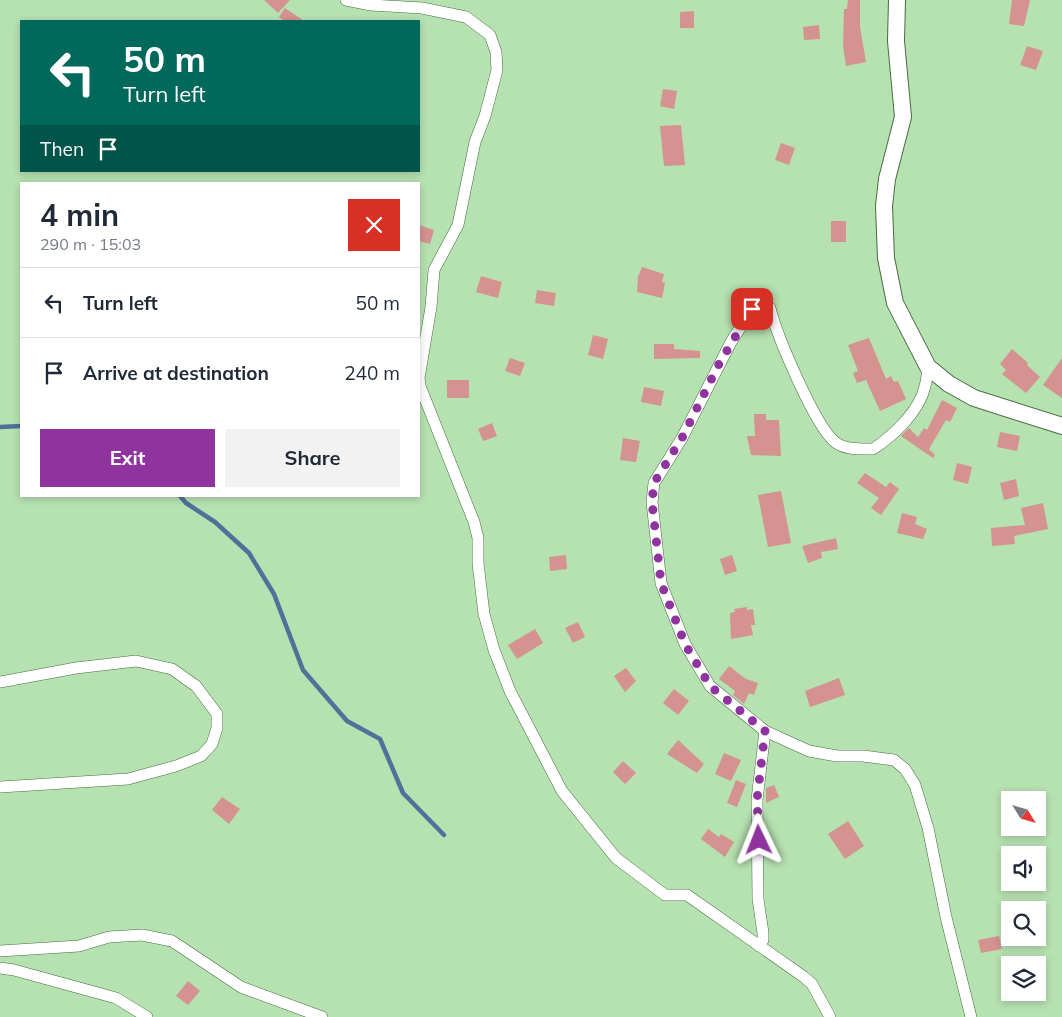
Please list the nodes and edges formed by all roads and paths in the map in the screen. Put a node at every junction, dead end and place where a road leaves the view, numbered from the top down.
1 (346, 0) edge
2 (897, 0) edge
3 (928, 367) junction
4 (1062, 426) edge
5 (0, 682) edge
6 (765, 731) junction
7 (0, 787) edge
8 (759, 946) junction
9 (0, 951) edge
10 (0, 968) edge
11 (147, 1017) edge
12 (322, 1017) edge
13 (830, 1017) edge
14 (971, 1017) edge

1 - 8 street
2 - 3 main road
3 - 4 main road
3 - 6 street
5 - 7 street
6 - 8 street
6 - 14 street
8 - 13 street
9 - 12 street
10 - 11 street

